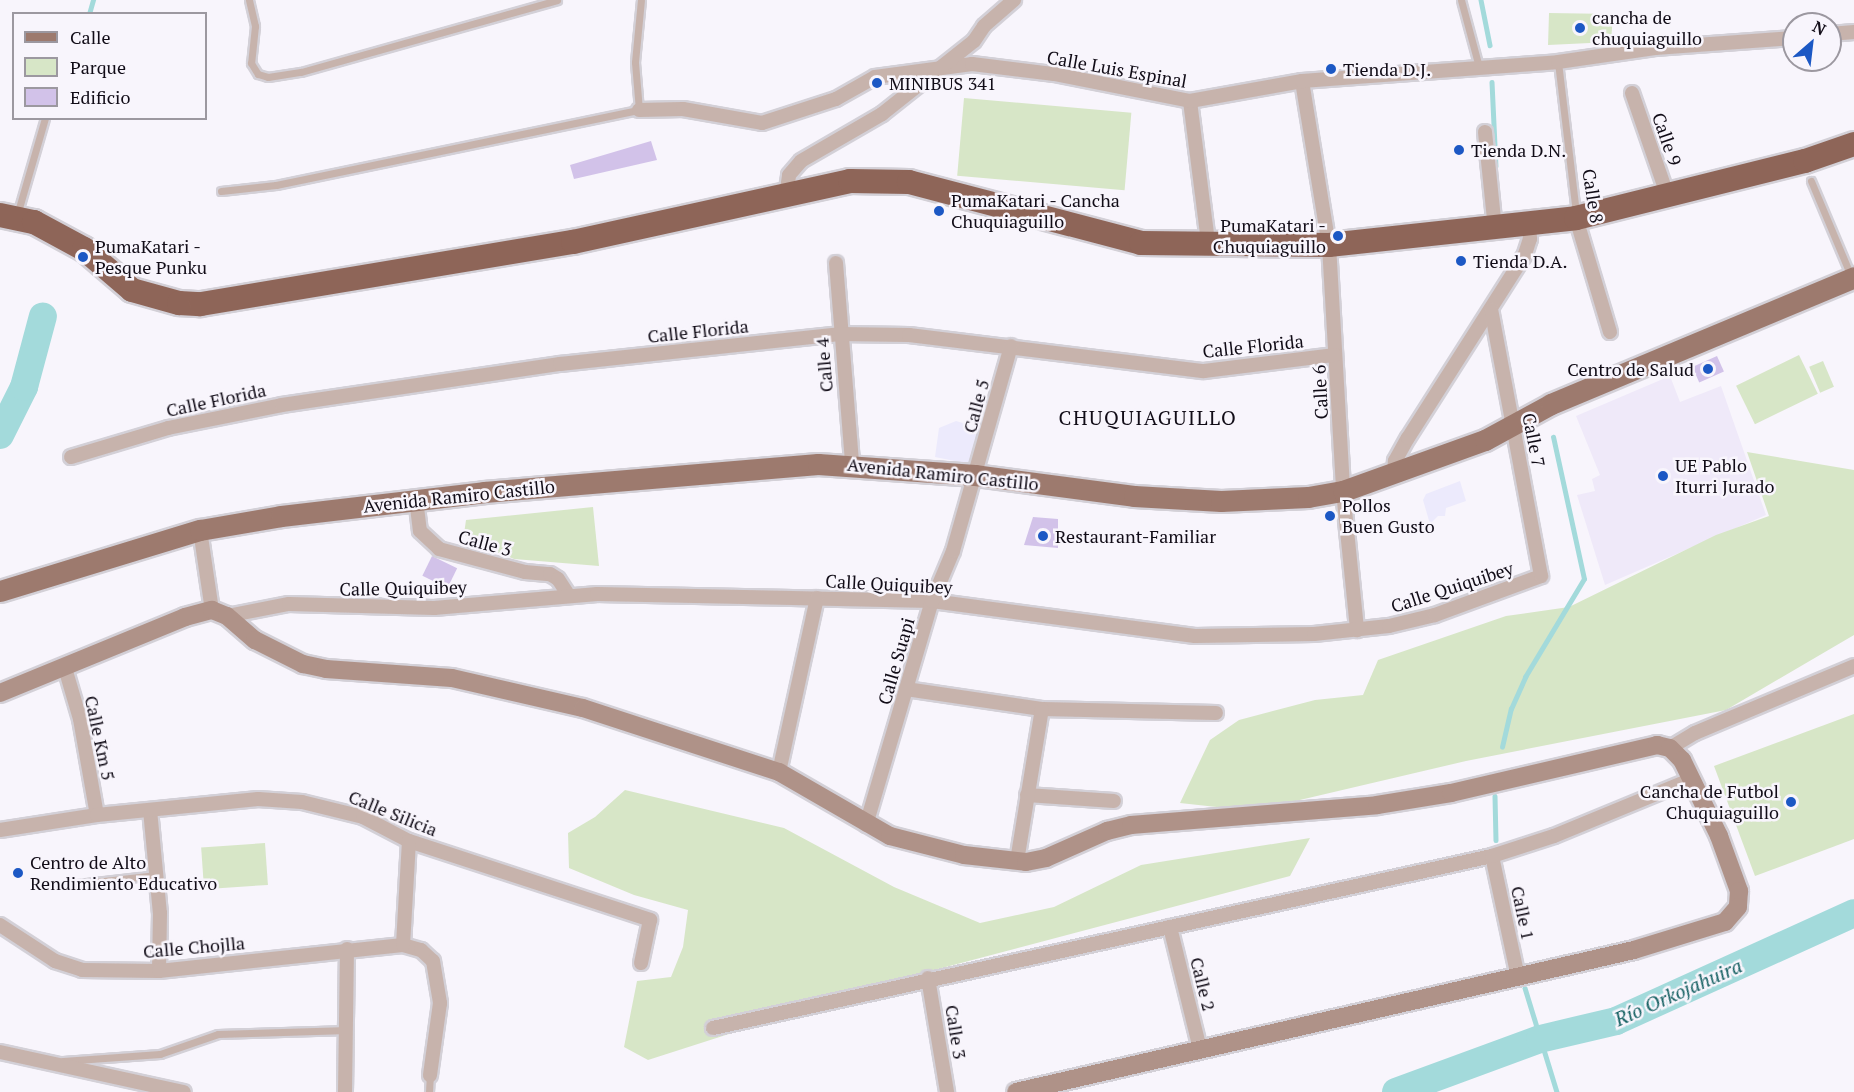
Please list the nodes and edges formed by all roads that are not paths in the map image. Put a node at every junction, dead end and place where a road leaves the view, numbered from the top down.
1 (249, 0) edge
2 (557, 0) edge
3 (641, 0) edge
4 (1014, 0) edge
5 (1461, 0) edge
6 (1782, 39) edge
7 (1558, 62) junction
8 (1479, 68) junction
9 (935, 72) junction
10 (1302, 81) junction
11 (1632, 93) dead end
12 (1190, 101) junction
13 (639, 110) junction
14 (44, 120) edge
15 (1485, 132) dead end
16 (1854, 144) edge
17 (1811, 181) dead end
18 (221, 191) dead end
19 (786, 195) junction
20 (1668, 197) junction
21 (8, 216) edge
22 (1576, 218) junction
23 (1529, 224) junction
24 (1495, 229) junction
25 (1208, 242) junction
26 (1329, 245) junction
27 (836, 263) dead end
28 (1853, 279) edge
29 (1491, 310) junction
30 (1610, 332) dead end
31 (839, 334) junction
32 (1011, 346) junction
33 (1335, 355) junction
34 (1513, 424) junction
35 (71, 457) dead end
36 (852, 464) junction
37 (1394, 474) junction
38 (975, 475) junction
39 (1343, 491) junction
40 (416, 499) junction
41 (200, 530) junction
42 (1541, 576) joint
43 (0, 591) edge
44 (569, 596) junction
45 (817, 598) junction
46 (932, 602) junction
47 (219, 613) junction
48 (1357, 630) junction
49 (1854, 666) edge
50 (65, 668) junction
51 (906, 689) junction
52 (0, 693) edge
53 (1042, 709) junction
54 (1216, 713) dead end
55 (1670, 748) junction
56 (779, 772) junction
57 (1692, 779) junction
58 (1027, 795) junction
59 (1114, 801) dead end
60 (150, 810) junction
61 (97, 815) junction
62 (866, 825) junction
63 (0, 830) edge
64 (409, 841) junction
65 (1492, 856) junction
66 (1017, 861) junction
67 (156, 875) junction
68 (69, 885) dead end
69 (0, 925) edge
70 (1170, 927) junction
71 (403, 945) junction
72 (347, 949) junction
73 (641, 963) dead end
74 (159, 971) junction
75 (1518, 977) junction
76 (928, 978) junction
77 (713, 1028) dead end
78 (348, 1030) junction
79 (1200, 1049) junction
80 (0, 1052) edge
81 (51, 1063) junction
82 (430, 1075) joint
83 (184, 1092) edge
84 (345, 1092) edge
85 (429, 1092) edge
86 (947, 1092) edge
87 (1016, 1092) edge

1 - 2 lane
3 - 13 lane
4 - 9 street
5 - 8 lane
6 - 7 street, Calle Luis Espinal
7 - 8 street, Calle Luis Espinal
7 - 22 lane, Calle 8
8 - 10 street, Calle Luis Espinal
9 - 12 street, Calle Luis Espinal
9 - 13 street, Calle Luis Espinal
9 - 19 street
10 - 12 street, Calle Luis Espinal
10 - 26 street, Calle 6
11 - 20 street, Calle 9
12 - 25 street
13 - 18 lane
14 - 21 lane
15 - 24 street
16 - 20 highway
17 - 28 lane
19 - 21 highway
19 - 25 highway
20 - 22 highway
22 - 23 highway
22 - 30 street, Calle 8
23 - 24 highway
23 - 29 street
24 - 26 highway
25 - 26 highway
26 - 33 street, Calle 6
27 - 31 street, Calle 4
28 - 34 main road, Avenida Ramiro Castillo
29 - 34 street, Calle 7
29 - 37 street
31 - 32 street, Calle Florida
31 - 35 street, Calle Florida
31 - 36 street, Calle 4
32 - 33 street, Calle Florida
32 - 38 street, Calle 5
33 - 39 street, Calle 6
34 - 37 main road, Avenida Ramiro Castillo
34 - 42 street, Calle 7
36 - 38 main road, Avenida Ramiro Castillo
36 - 40 main road, Avenida Ramiro Castillo
37 - 39 main road, Avenida Ramiro Castillo
38 - 39 main road, Avenida Ramiro Castillo
38 - 46 street, Calle Suapi
39 - 48 street, Calle 6
40 - 41 main road, Avenida Ramiro Castillo
40 - 44 street, Calle 3
41 - 43 main road, Avenida Ramiro Castillo
41 - 47 street
42 - 48 street, Calle Quiquibey
44 - 45 street, Calle Quiquibey
44 - 47 street, Calle Quiquibey
45 - 46 street, Calle Quiquibey
45 - 56 street
46 - 48 street, Calle Quiquibey
46 - 51 street, Calle Suapi
47 - 50 main road
47 - 56 main road
49 - 55 street
50 - 52 main road
50 - 61 street, Calle Km 5
51 - 53 street
51 - 62 street, Calle Suapi
53 - 54 street
53 - 58 street
55 - 57 main road
55 - 66 main road
56 - 62 main road
57 - 65 street
57 - 75 main road
58 - 59 street
58 - 66 street
60 - 61 street, Calle Silicia
60 - 64 street, Calle Silicia
60 - 67 street
61 - 63 street, Calle Silicia
62 - 66 main road
64 - 71 street
64 - 73 street, Calle Silicia
65 - 70 street
65 - 75 street, Calle 1
67 - 68 lane
67 - 74 street
69 - 74 street, Calle Chojlla
70 - 76 street
70 - 79 street, Calle 2
71 - 72 street, Calle Chojlla
71 - 82 street
72 - 74 street, Calle Chojlla
72 - 78 street
75 - 79 main road
76 - 77 street
76 - 86 street, Calle 3
78 - 81 lane
78 - 84 street
79 - 87 main road
80 - 81 street
81 - 83 street
82 - 85 lane

